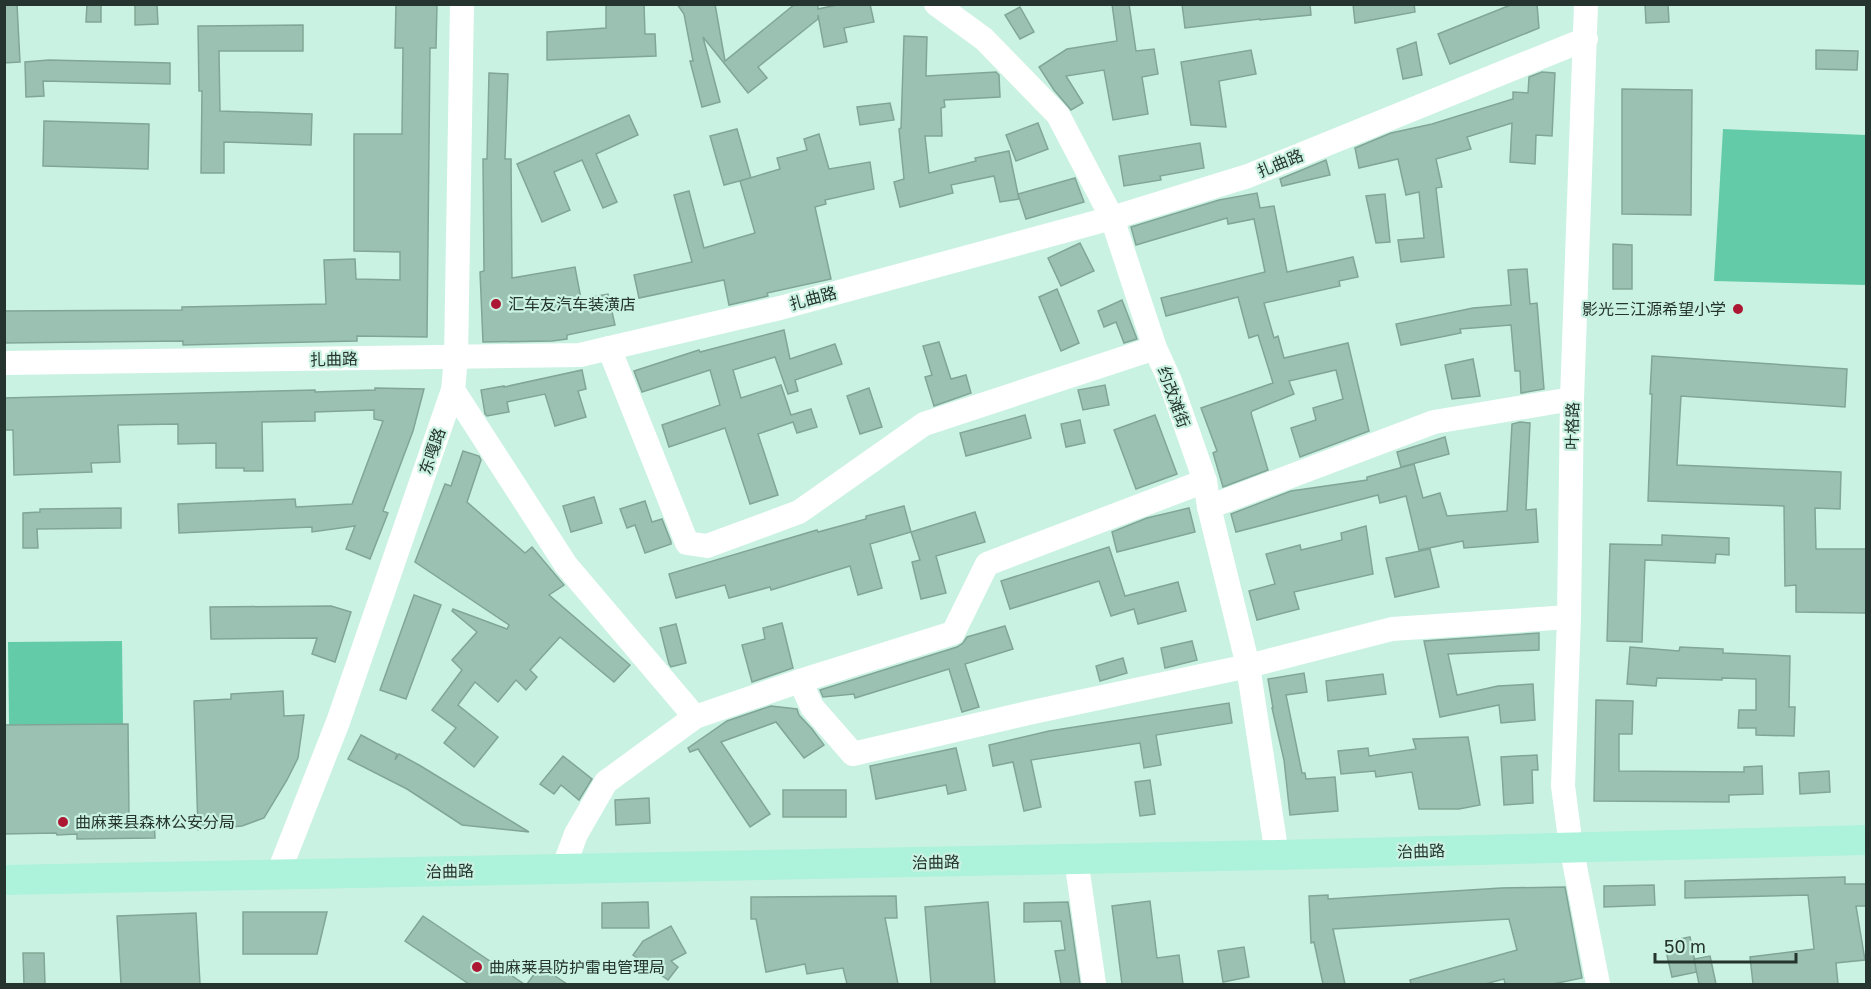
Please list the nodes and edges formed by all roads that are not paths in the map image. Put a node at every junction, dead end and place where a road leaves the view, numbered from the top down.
1 (462, 4) edge
2 (936, 4) edge
3 (1586, 4) edge
4 (1586, 39) junction
5 (1112, 218) junction
6 (609, 348) junction
7 (1155, 348) junction
8 (456, 358) junction
9 (4, 363) edge
10 (453, 390) junction
11 (1572, 399) junction
12 (1205, 482) junction
13 (1209, 507) junction
14 (1569, 617) junction
15 (1248, 666) junction
16 (800, 681) junction
17 (695, 717) junction
18 (1866, 840) edge
19 (1571, 846) junction
20 (1277, 855) junction
21 (1076, 859) junction
22 (562, 869) junction
23 (278, 874) junction
24 (4, 880) edge
25 (1094, 984) edge
26 (1598, 984) edge

1 - 8 street, 东嘎路
2 - 5 street, 约改滩街
3 - 4 street, 叶格路
4 - 5 street, 扎曲路
4 - 11 street, 叶格路
5 - 6 street, 扎曲路
5 - 7 street, 约改滩街
6 - 7 street
6 - 8 street, 扎曲路
7 - 12 street, 约改滩街
8 - 9 street, 扎曲路
8 - 10 street, 东嘎路
10 - 17 street
10 - 23 street, 东嘎路
11 - 13 street
11 - 14 street, 叶格路
12 - 13 street, 约改滩街
12 - 16 street
13 - 15 street, 约改滩街
14 - 15 street
14 - 19 street, 叶格路
15 - 16 street
15 - 20 street, 约改滩街
16 - 17 street
17 - 22 street
18 - 19 main road, 治曲路
19 - 20 main road, 治曲路
19 - 26 street, 叶格路
20 - 21 main road, 治曲路
21 - 22 main road, 治曲路
21 - 25 street
22 - 23 main road, 治曲路
23 - 24 main road, 治曲路

